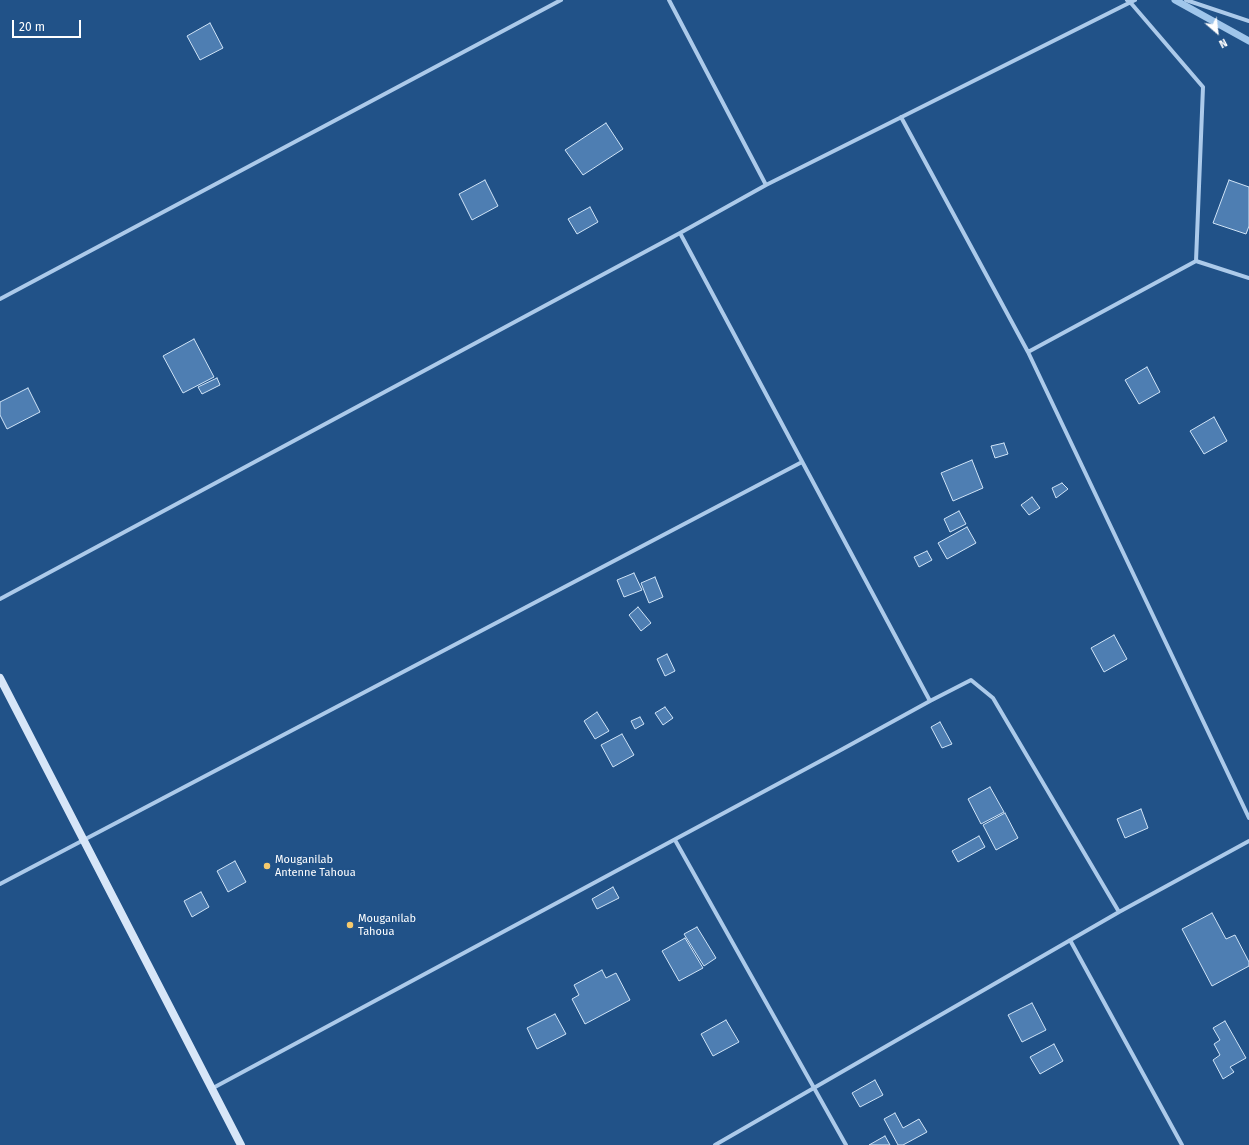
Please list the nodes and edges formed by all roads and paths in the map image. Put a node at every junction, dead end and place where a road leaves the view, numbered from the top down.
1 (561, 0) edge
2 (669, 0) edge
3 (1135, 0) edge
4 (1186, 0) edge
5 (1129, 1) edge
6 (1249, 21) edge
7 (901, 117) junction
8 (766, 185) junction
9 (680, 233) junction
10 (1196, 262) junction
11 (1249, 278) edge
12 (0, 299) edge
13 (1028, 352) junction
14 (802, 462) junction
15 (0, 599) edge
16 (0, 678) edge
17 (930, 701) junction
18 (1249, 818) edge
19 (84, 839) junction
20 (675, 840) junction
21 (1249, 841) edge
22 (0, 884) edge
23 (1119, 912) junction
24 (1070, 940) junction
25 (213, 1088) junction
26 (814, 1088) junction
27 (242, 1145) edge
28 (715, 1145) edge
29 (846, 1145) edge
30 (1182, 1145) edge

1 - 12 street
2 - 8 street
3 - 5 street
4 - 6 street
5 - 7 street
5 - 10 street
7 - 8 street
7 - 13 street
8 - 9 street
9 - 14 street
9 - 15 street
10 - 11 street
10 - 13 street
13 - 18 street
14 - 17 street
14 - 19 street
16 - 19 street
17 - 20 street
17 - 23 street
19 - 22 street
19 - 25 street
20 - 25 street
20 - 26 street
21 - 23 street
23 - 24 street
24 - 26 street
24 - 30 street
25 - 27 street
26 - 28 street
26 - 29 street

